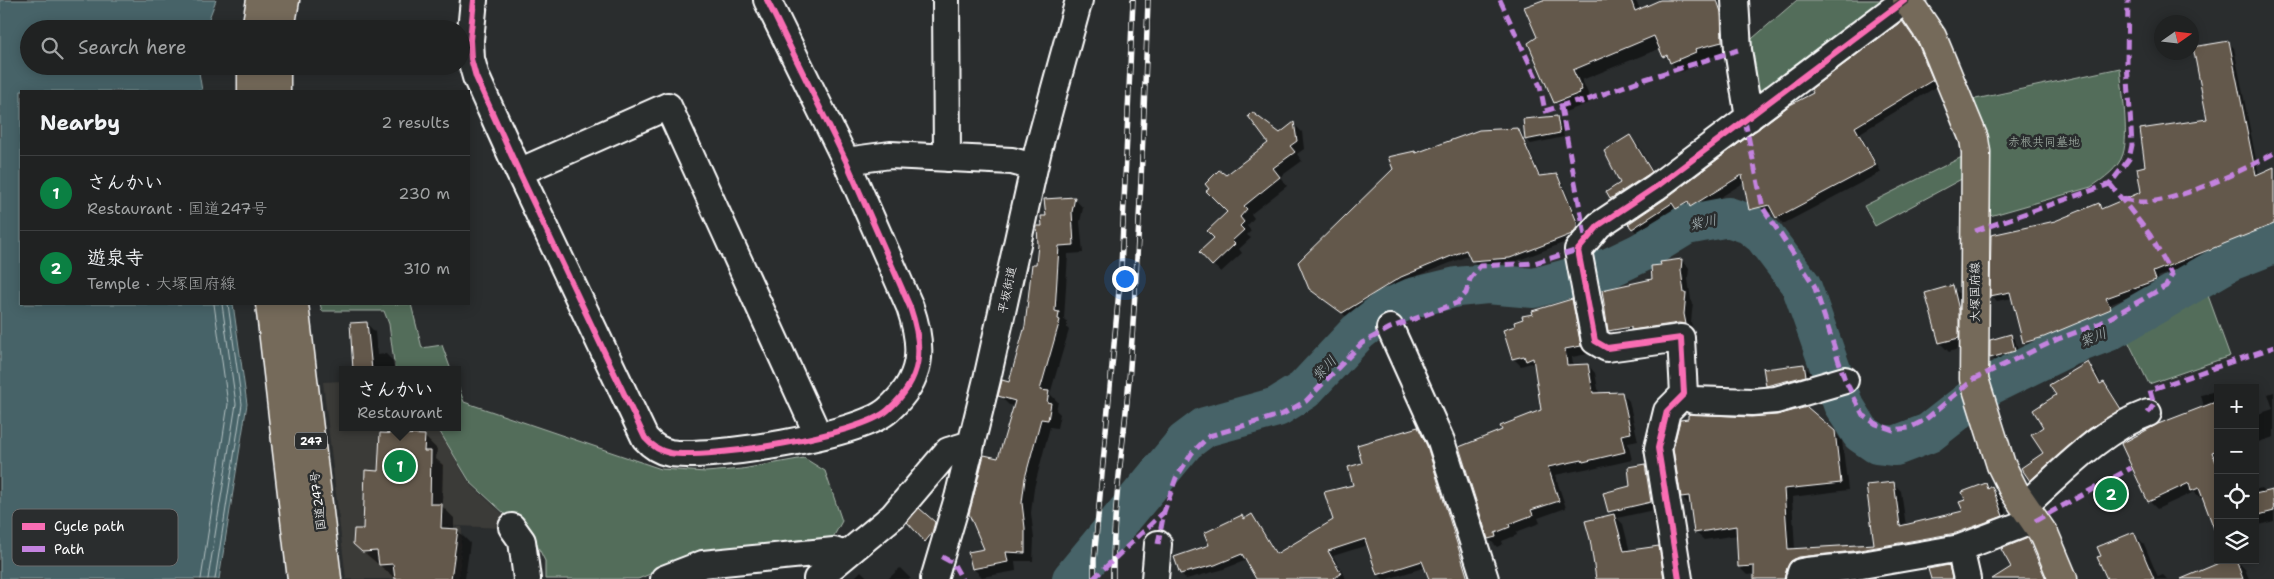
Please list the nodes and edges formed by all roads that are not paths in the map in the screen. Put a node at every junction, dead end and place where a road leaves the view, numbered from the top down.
1 (260, 0) edge
2 (285, 0) edge
3 (474, 0) edge
4 (767, 0) edge
5 (946, 0) edge
6 (1079, 0) edge
7 (1735, 0) edge
8 (1906, 0) edge
9 (257, 20) edge
10 (282, 20) edge
11 (252, 75) edge
12 (276, 75) edge
13 (252, 90) edge
14 (276, 90) edge
15 (1749, 118) junction
16 (947, 158) junction
17 (846, 161) junction
18 (1034, 167) junction
19 (519, 172) junction
20 (270, 305) edge
21 (294, 305) edge
22 (1390, 328) dead end
23 (1845, 380) dead end
24 (1684, 394) junction
25 (2148, 413) dead end
26 (818, 435) junction
27 (971, 444) junction
28 (2030, 512) junction
29 (512, 527) dead end
30 (1158, 544) dead end
31 (1960, 548) junction
32 (846, 555) junction
33 (302, 579) edge
34 (326, 579) edge
35 (528, 579) edge
36 (664, 579) edge
37 (817, 579) edge
38 (934, 579) edge
39 (1155, 579) edge
40 (1485, 579) edge
41 (1679, 579) edge
42 (1798, 579) edge
43 (1967, 579) edge
44 (2063, 579) edge

1 - 9 main road
2 - 10 main road
3 - 19 street
4 - 17 street
5 - 16 street
6 - 18 street, 平坂街道
7 - 15 street
8 - 15 street
8 - 28 main road, 大塚国府線
11 - 13 main road
12 - 14 main road
15 - 24 street
16 - 17 street
16 - 18 street
17 - 26 street
18 - 27 street, 平坂街道
19 - 26 street
19 - 26 street
20 - 33 main road, 国道247号 / 247
21 - 34 main road, 国道247号 / 247
22 - 40 street
23 - 24 street
24 - 41 street
25 - 28 street
27 - 32 street
27 - 38 street, 平坂街道
28 - 31 street
28 - 44 main road, 大塚国府線
29 - 35 street
30 - 39 street
31 - 42 street
31 - 43 street
32 - 36 street
32 - 37 street

